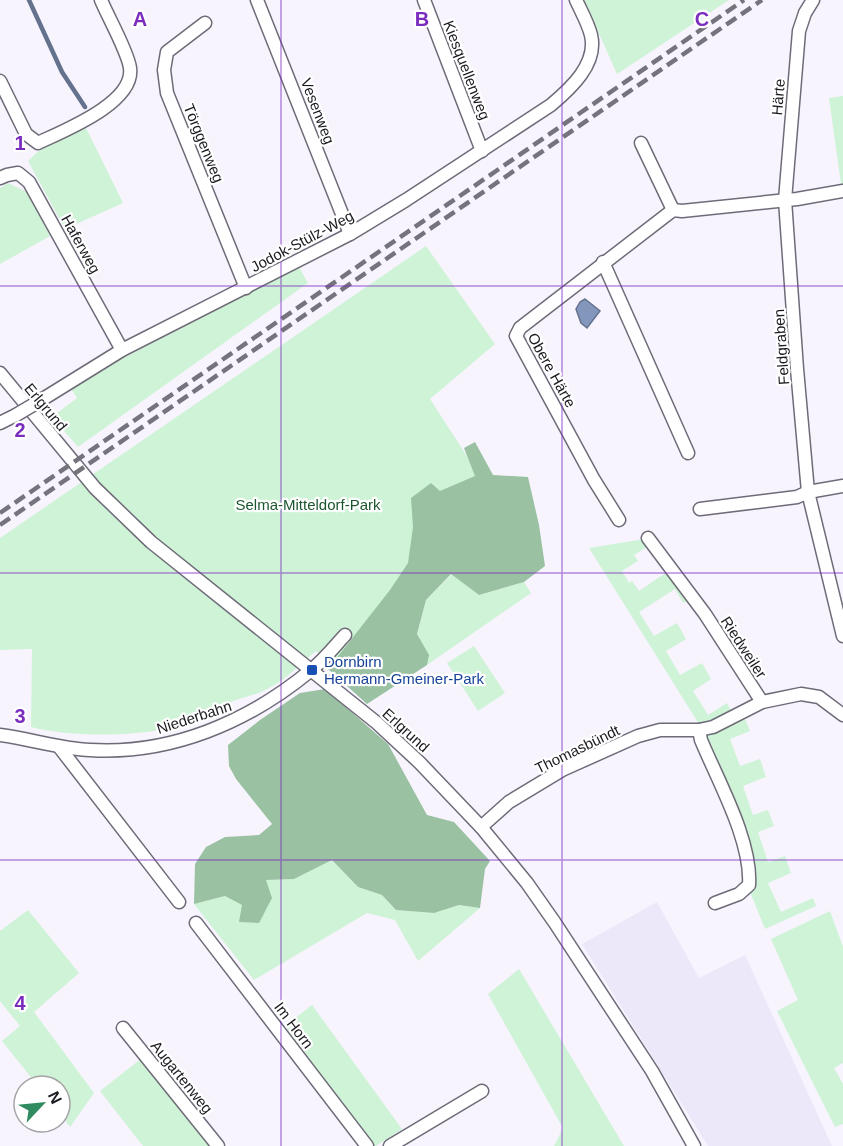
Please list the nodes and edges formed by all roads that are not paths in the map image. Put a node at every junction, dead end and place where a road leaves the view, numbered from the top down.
1 (101, 0) edge
2 (258, 0) edge
3 (424, 0) edge
4 (576, 0) edge
5 (813, 0) edge
6 (205, 23) dead end
7 (0, 81) edge
8 (641, 143) dead end
9 (482, 151) junction
10 (0, 178) edge
11 (843, 191) edge
12 (785, 200) junction
13 (673, 210) junction
14 (350, 234) junction
15 (603, 262) junction
16 (246, 288) junction
17 (122, 350) junction
18 (0, 373) edge
19 (0, 423) edge
20 (688, 453) dead end
21 (843, 486) edge
22 (808, 492) junction
23 (700, 509) dead end
24 (619, 520) dead end
25 (648, 538) dead end
26 (345, 635) dead end
27 (843, 636) edge
28 (312, 670) junction
29 (762, 702) junction
30 (843, 715) edge
31 (699, 730) junction
32 (0, 735) edge
33 (60, 748) junction
34 (481, 827) junction
35 (179, 902) dead end
36 (715, 903) dead end
37 (196, 923) dead end
38 (123, 1028) dead end
39 (482, 1091) dead end
40 (218, 1146) edge
41 (367, 1146) edge
42 (390, 1146) edge
43 (694, 1146) edge

1 - 7 street
2 - 14 street, Vesenweg
3 - 9 street, Kiesquellenweg
4 - 9 street, Jodok-Stülz-Weg
5 - 12 street, Härte
6 - 16 street, Törggenweg
8 - 13 street
9 - 14 street, Jodok-Stülz-Weg
10 - 17 street, Haferweg
11 - 12 street
12 - 13 street
12 - 22 street, Feldgraben
13 - 15 street, Obere Härte
14 - 16 street, Jodok-Stülz-Weg
15 - 20 street
15 - 24 street, Obere Härte
16 - 17 street, Jodok-Stülz-Weg
17 - 19 street, Jodok-Stülz-Weg, bridge
18 - 28 street, Erlgrund
21 - 22 street
22 - 23 street
22 - 27 street, Feldgraben
25 - 29 street, Riedweiler
26 - 28 street, Niederbahn
28 - 33 street, Niederbahn
28 - 34 street, Erlgrund
29 - 30 street, Riedweiler
29 - 31 street, Thomasbündt
31 - 34 street, Thomasbündt
31 - 36 street
32 - 33 street, Niederbahn
33 - 35 street
34 - 43 street, Erlgrund
37 - 41 street, Im Horn
38 - 40 street, Augartenweg
39 - 42 street

